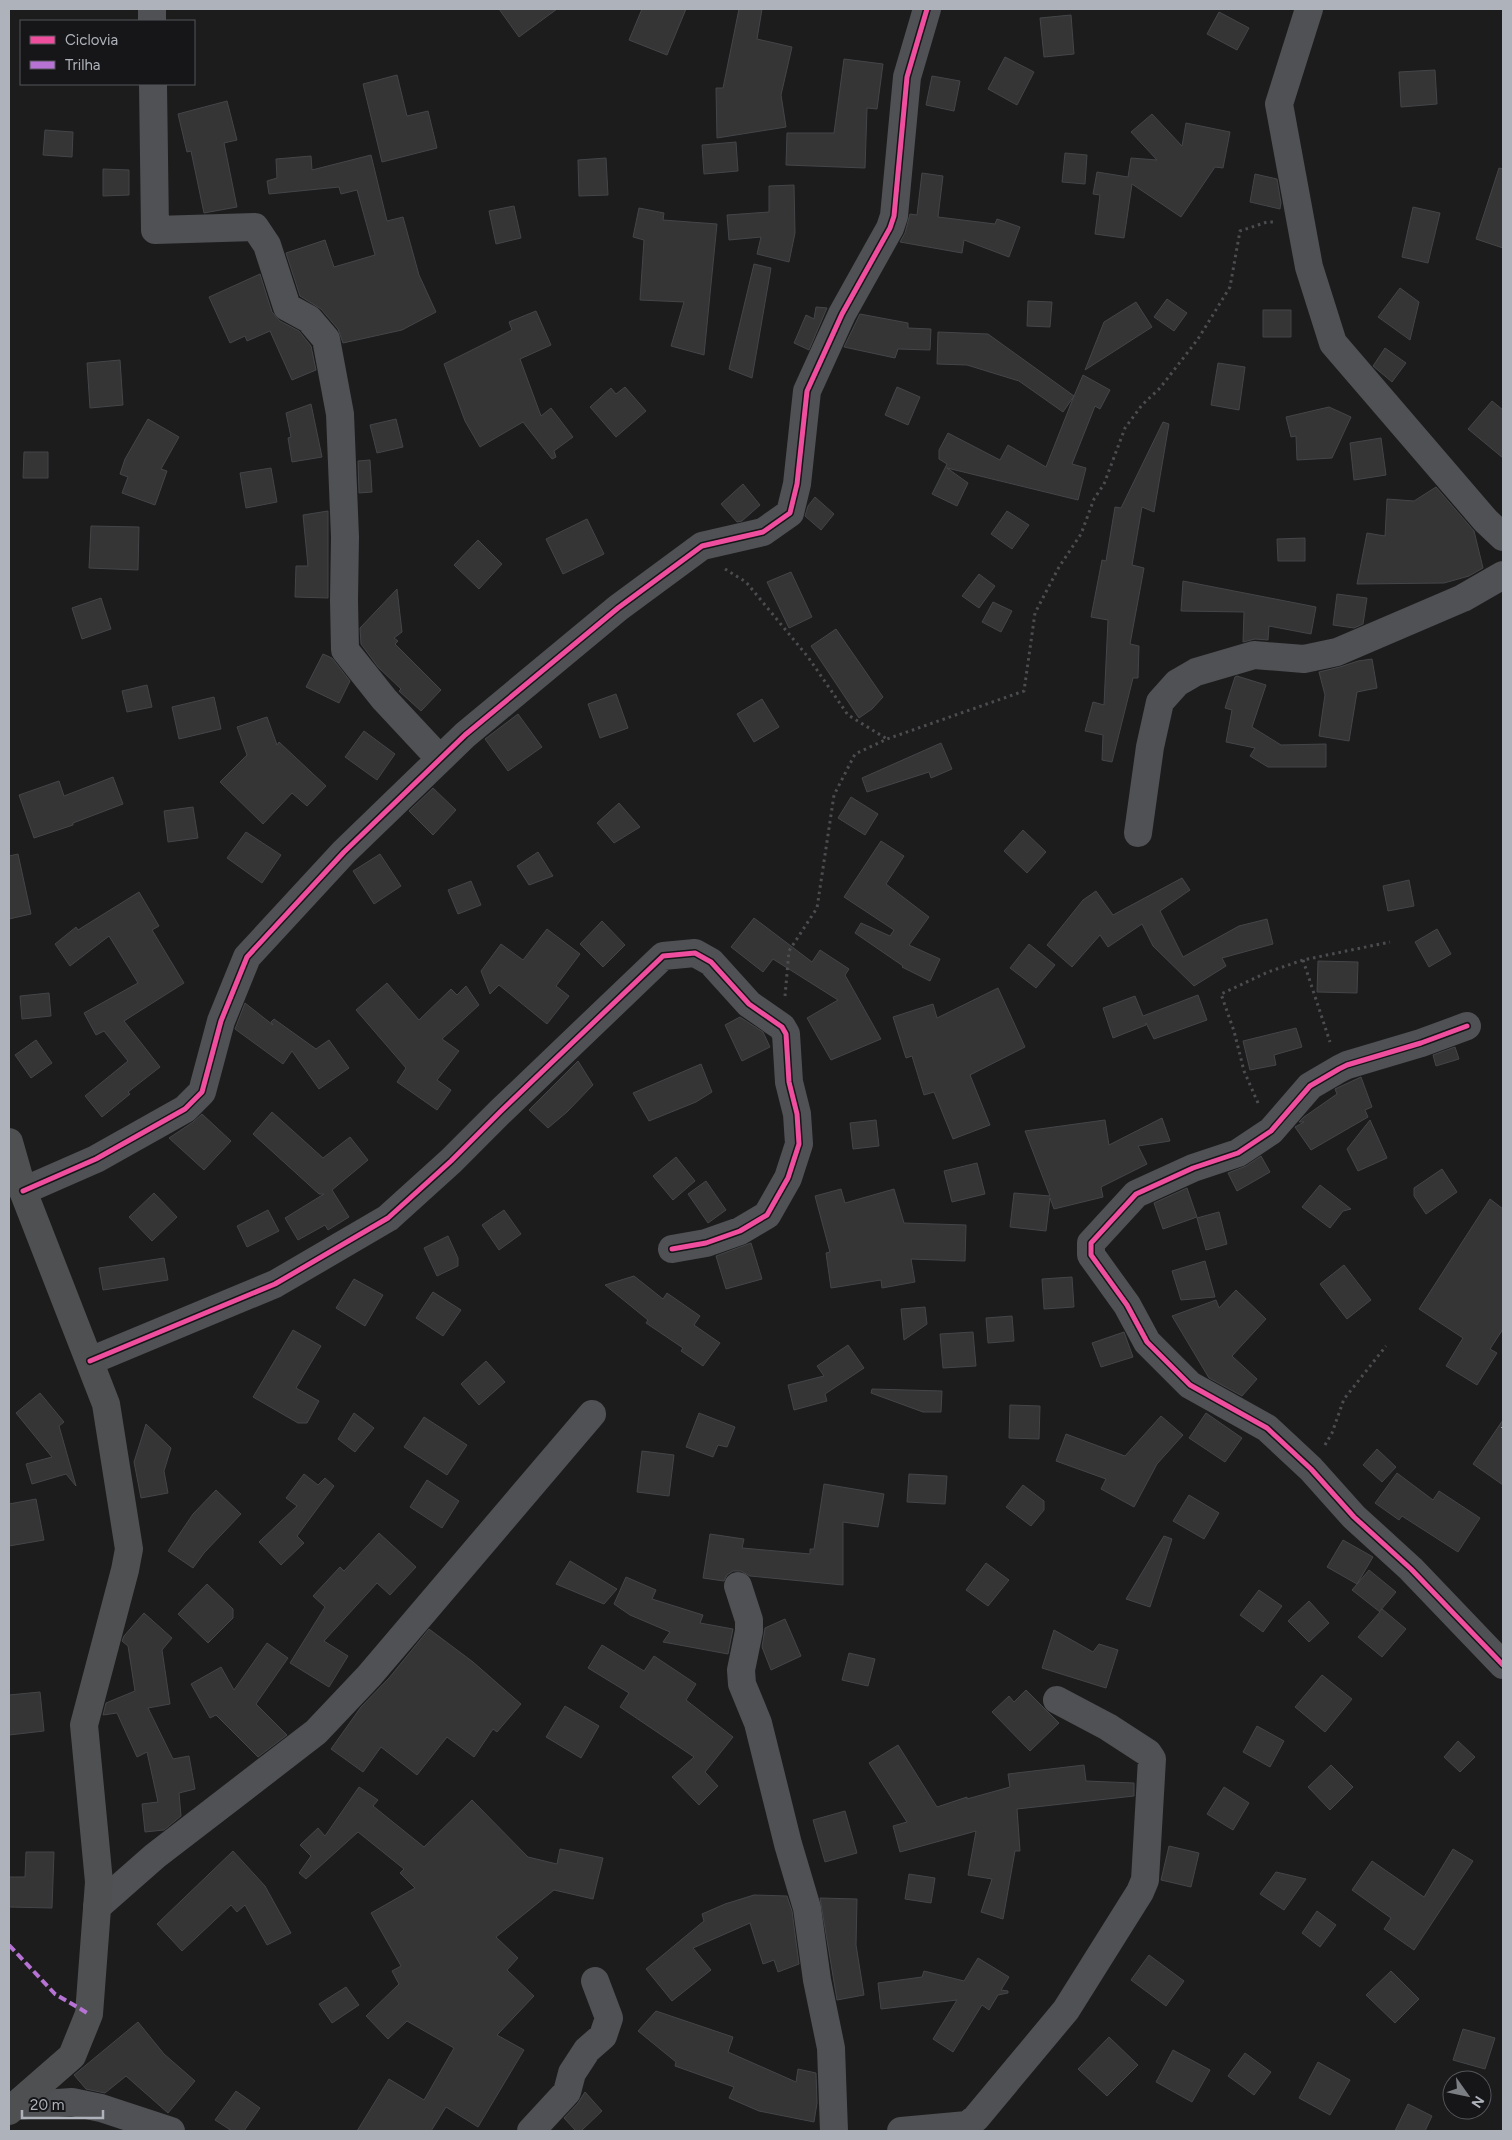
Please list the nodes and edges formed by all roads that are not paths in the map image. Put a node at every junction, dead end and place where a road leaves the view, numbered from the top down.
1 (927, 9) edge
2 (1309, 9) edge
3 (153, 85) edge
4 (1503, 537) edge
5 (1503, 575) edge
6 (440, 759) junction
7 (1138, 833) dead end
8 (1467, 1026) dead end
9 (9, 1142) edge
10 (23, 1191) junction
11 (672, 1249) dead end
12 (90, 1361) junction
13 (592, 1414) dead end
14 (738, 1586) dead end
15 (1503, 1665) edge
16 (1057, 1700) dead end
17 (97, 1907) junction
18 (595, 1981) dead end
19 (11, 2108) edge
20 (171, 2131) edge
21 (531, 2131) edge
22 (834, 2131) edge
23 (900, 2131) edge

1 - 6 street
2 - 4 street
3 - 6 street
5 - 7 street
6 - 10 street
8 - 15 street
9 - 10 street
10 - 12 street
11 - 12 street
12 - 17 street
13 - 17 street
14 - 22 street
16 - 23 street
17 - 19 street
18 - 21 street
19 - 20 street

